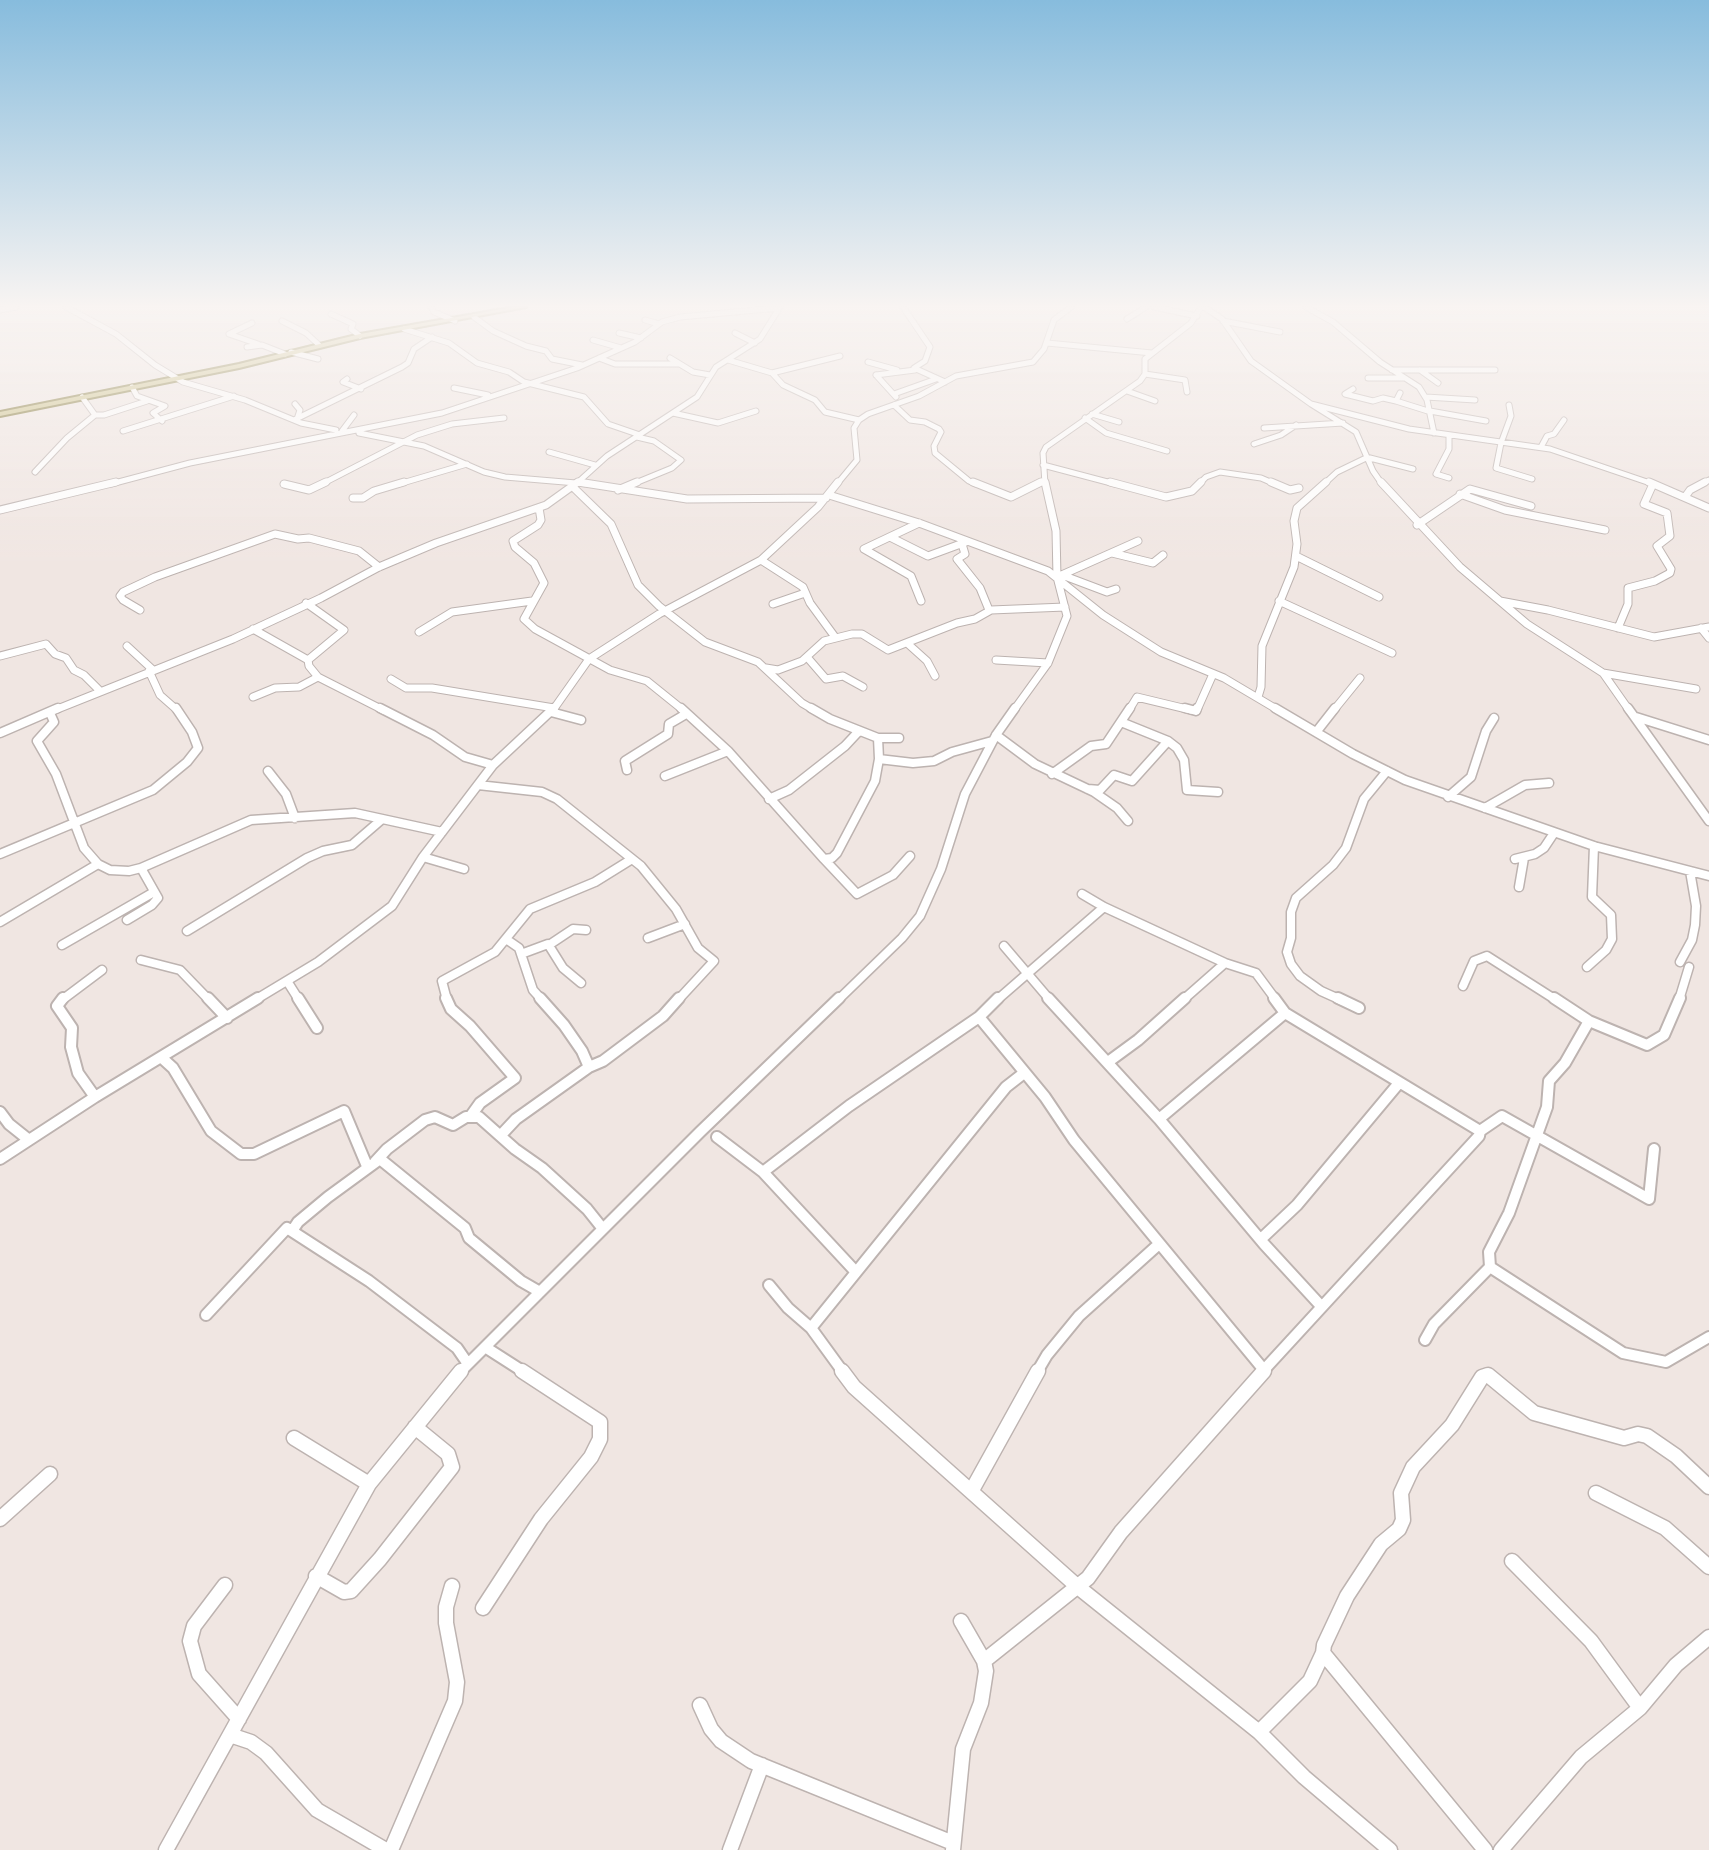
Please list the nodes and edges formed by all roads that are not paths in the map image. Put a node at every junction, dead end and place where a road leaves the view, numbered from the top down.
1 (100, 393) edge
2 (135, 393) edge
3 (224, 393) edge
4 (351, 393) edge
5 (479, 393) edge
6 (499, 393) edge
7 (568, 393) edge
8 (700, 393) edge
9 (801, 393) edge
10 (926, 393) edge
11 (1123, 393) edge
12 (1134, 393) edge
13 (1296, 393) edge
14 (1346, 393) edge
15 (1400, 393) dead end
16 (1423, 393) edge
17 (894, 394) edge
18 (234, 396) junction
19 (491, 396) junction
20 (82, 397) junction
21 (1426, 397) junction
22 (1155, 400) dead end
23 (1474, 400) dead end
24 (147, 401) junction
25 (1395, 401) junction
26 (903, 402) junction
27 (295, 404) dead end
28 (1311, 404) junction
29 (894, 405) junction
30 (1509, 405) dead end
31 (447, 411) junction
32 (756, 411) dead end
33 (1430, 412) junction
34 (673, 413) junction
35 (0, 414) edge
36 (354, 414) dead end
37 (95, 415) junction
38 (1089, 416) junction
39 (504, 418) dead end
40 (295, 419) junction
41 (859, 420) junction
42 (1564, 420) dead end
43 (162, 421) junction
44 (1486, 421) dead end
45 (1119, 422) dead end
46 (1343, 423) junction
47 (452, 424) junction
48 (1296, 425) junction
49 (1264, 428) dead end
50 (123, 431) dead end
51 (345, 431) junction
52 (1434, 433) junction
53 (1449, 435) junction
54 (639, 436) junction
55 (404, 442) junction
56 (1501, 443) junction
57 (1254, 444) dead end
58 (1541, 447) junction
59 (1167, 451) dead end
60 (549, 452) dead end
61 (1366, 458) junction
62 (467, 464) junction
63 (595, 465) junction
64 (1043, 465) junction
65 (1413, 469) dead end
66 (35, 472) dead end
67 (1449, 478) dead end
68 (1532, 479) dead end
69 (1709, 480) edge
70 (1044, 481) junction
71 (1289, 482) dead end
72 (284, 484) dead end
73 (574, 484) junction
74 (1653, 484) junction
75 (1299, 488) junction
76 (618, 490) junction
77 (1310, 494) junction
78 (1460, 494) junction
79 (827, 497) junction
80 (1685, 497) junction
81 (353, 498) dead end
82 (1531, 506) dead end
83 (1708, 507) edge
84 (538, 508) junction
85 (0, 510) edge
86 (919, 523) junction
87 (1417, 525) junction
88 (1605, 530) dead end
89 (890, 537) junction
90 (1138, 541) dead end
91 (964, 543) junction
92 (1112, 553) junction
93 (1163, 555) dead end
94 (1296, 556) junction
95 (761, 560) junction
96 (379, 567) junction
97 (1059, 576) junction
98 (1116, 589) dead end
99 (806, 593) junction
100 (1379, 597) dead end
101 (532, 600) junction
102 (1498, 600) junction
103 (921, 601) dead end
104 (1280, 601) junction
105 (306, 603) junction
106 (772, 604) dead end
107 (1065, 607) junction
108 (140, 610) dead end
109 (667, 610) junction
110 (989, 610) junction
111 (1705, 627) edge
112 (1618, 628) junction
113 (253, 629) junction
114 (419, 632) dead end
115 (835, 638) junction
116 (1709, 638) edge
117 (907, 644) junction
118 (127, 646) dead end
119 (1392, 653) dead end
120 (0, 656) edge
121 (807, 657) junction
122 (589, 659) junction
123 (308, 660) junction
124 (996, 660) dead end
125 (1048, 663) junction
126 (766, 668) junction
127 (151, 670) junction
128 (1604, 673) junction
129 (1213, 674) junction
130 (935, 676) dead end
131 (318, 677) junction
132 (1360, 678) dead end
133 (391, 680) dead end
134 (863, 687) dead end
135 (1695, 689) dead end
136 (100, 691) junction
137 (253, 696) dead end
138 (1258, 697) junction
139 (553, 710) junction
140 (50, 713) junction
141 (686, 714) junction
142 (1636, 717) junction
143 (1494, 718) dead end
144 (581, 720) dead end
145 (1121, 722) junction
146 (859, 731) junction
147 (1317, 731) junction
148 (0, 733) edge
149 (878, 738) junction
150 (899, 738) dead end
151 (994, 738) junction
152 (1709, 740) edge
153 (1168, 741) junction
154 (728, 751) junction
155 (879, 759) junction
156 (493, 765) junction
157 (627, 770) dead end
158 (268, 771) dead end
159 (1387, 771) junction
160 (1052, 774) junction
161 (665, 776) dead end
162 (1549, 783) dead end
163 (478, 785) junction
164 (1088, 789) junction
165 (1218, 792) dead end
166 (1448, 796) junction
167 (769, 799) junction
168 (1485, 808) junction
169 (295, 818) junction
170 (381, 820) junction
171 (1128, 820) dead end
172 (1709, 821) edge
173 (74, 823) junction
174 (442, 832) junction
175 (1554, 833) junction
176 (1594, 846) junction
177 (0, 854) edge
178 (423, 856) junction
179 (910, 856) dead end
180 (632, 859) junction
181 (824, 860) junction
182 (98, 864) junction
183 (141, 868) junction
184 (464, 869) dead end
185 (1690, 871) junction
186 (1709, 876) edge
187 (1519, 887) dead end
188 (154, 892) junction
189 (1082, 894) dead end
190 (1104, 907) junction
191 (127, 920) dead end
192 (0, 922) edge
193 (685, 924) junction
194 (586, 930) dead end
195 (187, 931) dead end
196 (648, 938) dead end
197 (506, 939) junction
198 (62, 945) dead end
199 (549, 945) junction
200 (1004, 946) dead end
201 (521, 954) junction
202 (141, 960) dead end
203 (1225, 963) junction
204 (1587, 967) dead end
205 (102, 970) dead end
206 (1025, 973) junction
207 (287, 981) junction
208 (581, 983) dead end
209 (1463, 986) dead end
210 (1359, 1008) dead end
211 (1285, 1013) junction
212 (979, 1017) junction
213 (226, 1018) junction
214 (1589, 1021) junction
215 (317, 1028) dead end
216 (162, 1058) junction
217 (1108, 1062) junction
218 (589, 1067) junction
219 (1024, 1072) junction
220 (1400, 1083) junction
221 (95, 1097) junction
222 (0, 1112) edge
223 (470, 1117) junction
224 (1159, 1119) junction
225 (1480, 1131) junction
226 (1536, 1134) junction
227 (501, 1135) junction
228 (717, 1137) dead end
229 (29, 1140) junction
230 (1653, 1149) dead end
231 (0, 1159) edge
232 (371, 1164) junction
233 (763, 1172) junction
234 (603, 1229) junction
235 (292, 1231) junction
236 (1261, 1239) junction
237 (1159, 1244) junction
238 (1490, 1267) junction
239 (855, 1271) junction
240 (769, 1285) dead end
241 (540, 1292) junction
242 (1321, 1306) junction
243 (207, 1315) dead end
244 (811, 1328) junction
245 (1709, 1337) edge
246 (1425, 1340) dead end
247 (485, 1347) junction
248 (468, 1364) junction
249 (1264, 1370) junction
250 (415, 1427) junction
251 (294, 1438) dead end
252 (50, 1474) dead end
253 (369, 1484) junction
254 (1709, 1488) edge
255 (972, 1490) junction
256 (1596, 1493) dead end
257 (0, 1519) edge
258 (1512, 1561) dead end
259 (1709, 1568) edge
260 (316, 1576) junction
261 (225, 1585) dead end
262 (452, 1586) dead end
263 (1078, 1587) junction
264 (483, 1608) dead end
265 (961, 1621) dead end
266 (1709, 1637) edge
267 (1323, 1653) junction
268 (984, 1661) junction
269 (700, 1705) dead end
270 (1640, 1708) junction
271 (239, 1719) junction
272 (1259, 1732) junction
273 (230, 1735) junction
274 (762, 1765) junction
275 (953, 1846) edge
276 (166, 1850) edge
277 (386, 1850) edge
278 (391, 1850) edge
279 (730, 1850) edge
280 (1389, 1850) edge
281 (1485, 1850) edge
282 (1501, 1850) edge

1 - 20 main road
2 - 24 street
3 - 18 street
4 - 40 street
5 - 19 street
6 - 19 street
7 - 54 street
8 - 34 street
9 - 41 street
10 - 26 street
11 - 38 street
12 - 22 street
13 - 28 street
14 - 25 street
15 - 25 street
16 - 21 street
17 - 26 street
18 - 40 street
18 - 43 street
19 - 31 street
20 - 35 main road
20 - 37 street
21 - 23 street
21 - 33 street
24 - 37 street
24 - 43 street
25 - 33 street
26 - 29 street
27 - 40 street
28 - 46 street
28 - 52 street
29 - 41 street
29 - 70 street
30 - 56 street
31 - 47 street
31 - 51 street
32 - 34 street
33 - 44 street
33 - 52 street
34 - 54 street
36 - 51 street
37 - 66 street
38 - 45 street
38 - 59 street
38 - 64 street
39 - 47 street
40 - 51 street
41 - 79 street
42 - 58 street
43 - 50 street
46 - 48 street
46 - 61 street
47 - 55 street
48 - 49 street
48 - 57 street
51 - 55 street
51 - 85 street
52 - 53 street
53 - 56 street
53 - 67 street
54 - 63 street
54 - 76 street
55 - 62 street
55 - 72 street
56 - 58 street
56 - 68 street
58 - 74 street
60 - 63 street
61 - 65 street
61 - 77 street
61 - 87 street
62 - 73 street
62 - 81 street
63 - 73 street
64 - 70 street
64 - 75 street
69 - 80 street
70 - 97 street
71 - 75 street
73 - 76 street
73 - 84 street
73 - 109 street
74 - 80 street
74 - 112 street
75 - 77 street
76 - 79 street
77 - 94 street
78 - 82 street
78 - 87 street
78 - 88 street
79 - 86 street
79 - 95 street
80 - 83 street
84 - 96 street
84 - 101 street
86 - 89 street
86 - 91 street
87 - 102 street
89 - 91 street
89 - 103 street
90 - 92 street
91 - 97 street
91 - 110 street
92 - 93 street
92 - 97 street
94 - 100 street
94 - 104 street
95 - 99 street
95 - 109 street
96 - 105 street
96 - 108 street
97 - 98 street
97 - 107 street
97 - 129 street
99 - 106 street
99 - 115 street
101 - 114 street
101 - 122 street
102 - 112 street
102 - 128 street
104 - 119 street
104 - 138 street
105 - 113 street
105 - 123 street
107 - 110 street
107 - 125 street
109 - 122 street
109 - 126 street
110 - 117 street
111 - 112 street
111 - 116 street
113 - 123 street
113 - 127 street
115 - 117 street
115 - 121 street
117 - 130 street
118 - 127 street
120 - 136 street
121 - 126 street
121 - 134 street
122 - 139 street
122 - 141 street
123 - 131 street
124 - 125 street
125 - 151 street
126 - 146 street
127 - 136 street
127 - 173 street
128 - 135 street
128 - 142 street
129 - 138 street
129 - 145 street
131 - 137 street
131 - 156 street
132 - 147 street
133 - 139 street
136 - 140 street
138 - 147 street
139 - 144 street
139 - 156 street
140 - 148 street
140 - 173 street
141 - 154 street
141 - 157 street
142 - 152 street
142 - 172 street
143 - 166 street
145 - 153 street
145 - 160 street
146 - 149 street
146 - 167 street
147 - 159 street
149 - 150 street
149 - 155 street
151 - 155 street
151 - 160 street
151 - 234 street
153 - 164 street
153 - 165 street
154 - 161 street
154 - 167 street
155 - 181 street
156 - 163 street
158 - 169 street
159 - 166 street
159 - 210 street
160 - 164 street
162 - 168 street
163 - 174 street
163 - 180 street
164 - 171 street
166 - 168 street
167 - 181 street
168 - 175 street
169 - 170 street
169 - 183 street
170 - 174 street
170 - 195 street
173 - 177 street
173 - 182 street
174 - 178 street
175 - 176 street
175 - 187 street
176 - 185 street
176 - 204 street
178 - 184 street
178 - 207 street
179 - 181 street
180 - 193 street
180 - 197 street
182 - 183 street
182 - 192 street
183 - 188 street
185 - 186 street
185 - 214 street
188 - 191 street
188 - 198 street
189 - 190 street
190 - 203 street
190 - 206 street
193 - 196 street
193 - 218 street
194 - 199 street
197 - 201 street
197 - 223 street
199 - 201 street
199 - 208 street
200 - 206 street
201 - 218 street
202 - 213 street
203 - 211 street
203 - 217 street
205 - 221 street
206 - 212 street
206 - 217 street
207 - 213 street
207 - 215 street
209 - 214 street
211 - 220 street
211 - 224 street
212 - 219 street
212 - 233 street
213 - 216 street
214 - 226 street
216 - 221 street
216 - 232 street
217 - 224 street
218 - 227 street
219 - 237 street
219 - 239 street
220 - 225 street
220 - 236 street
221 - 229 street
222 - 229 street
223 - 227 street
223 - 232 street
224 - 236 street
225 - 226 street
225 - 242 street
226 - 230 street
226 - 238 street
227 - 234 street
228 - 233 street
229 - 231 street
232 - 235 street
232 - 241 street
233 - 239 street
234 - 241 street
235 - 243 street
235 - 248 street
236 - 242 street
237 - 249 street
237 - 255 street
238 - 245 street
238 - 246 street
239 - 244 street
240 - 244 street
241 - 247 street
242 - 249 street
244 - 255 street
247 - 248 street
247 - 264 street
248 - 250 street
249 - 263 street
250 - 253 street
250 - 260 street
251 - 253 street
252 - 257 street
253 - 260 street
254 - 267 street
255 - 263 street
256 - 259 street
258 - 270 street
260 - 271 street
261 - 271 street
262 - 278 street
263 - 268 street
263 - 272 street
265 - 268 street
266 - 270 street
267 - 272 street
267 - 281 street
268 - 275 street
269 - 274 street
270 - 282 street
271 - 273 street
272 - 280 street
273 - 276 street
273 - 277 street
274 - 275 street
274 - 279 street

